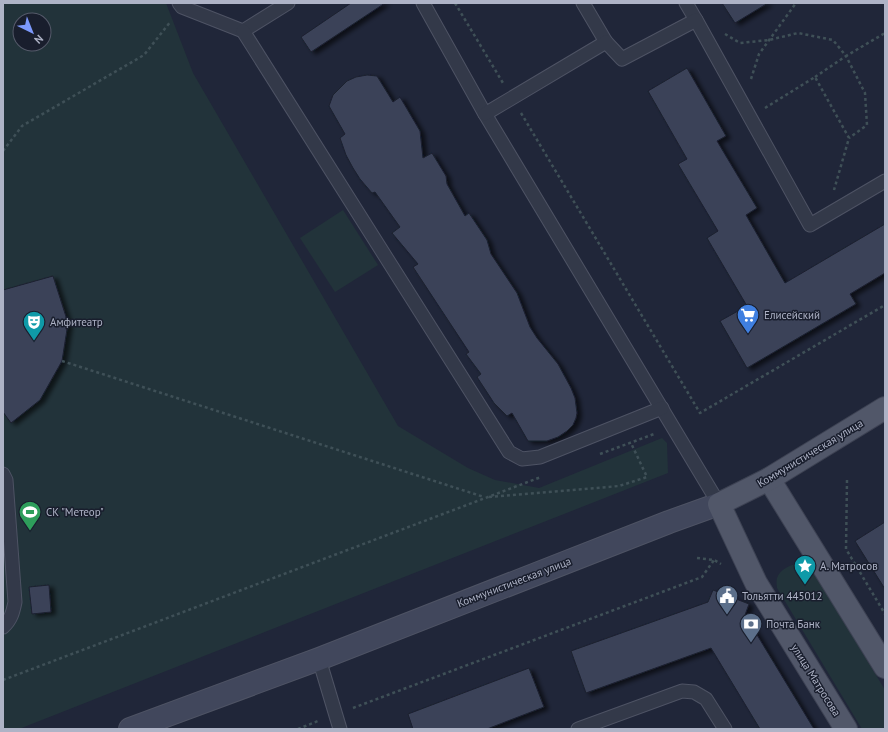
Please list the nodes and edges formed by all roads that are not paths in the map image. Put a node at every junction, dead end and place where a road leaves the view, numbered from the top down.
1 (288, 3) edge
2 (423, 3) edge
3 (583, 3) edge
4 (686, 3) edge
5 (181, 5) edge
6 (696, 20) junction
7 (243, 31) junction
8 (606, 42) junction
9 (485, 114) junction
10 (885, 182) edge
11 (662, 408) junction
12 (885, 408) edge
13 (3, 474) edge
14 (769, 479) junction
15 (720, 504) junction
16 (3, 627) edge
17 (319, 659) junction
18 (885, 667) edge
19 (130, 729) edge
20 (340, 729) edge
21 (578, 729) edge
22 (725, 729) edge
23 (846, 729) edge

1 - 7 lane
2 - 9 lane
3 - 8 lane
4 - 6 lane
5 - 7 lane
6 - 8 lane
6 - 10 lane
7 - 11 lane
8 - 9 lane
9 - 11 lane
11 - 15 lane
12 - 14 main road, Коммунистическая улица
13 - 16 lane
14 - 15 main road, Коммунистическая улица
14 - 18 main road
15 - 17 main road, Коммунистическая улица
15 - 23 main road, улица Матросова
17 - 19 main road, Коммунистическая улица
17 - 20 lane
21 - 22 lane

